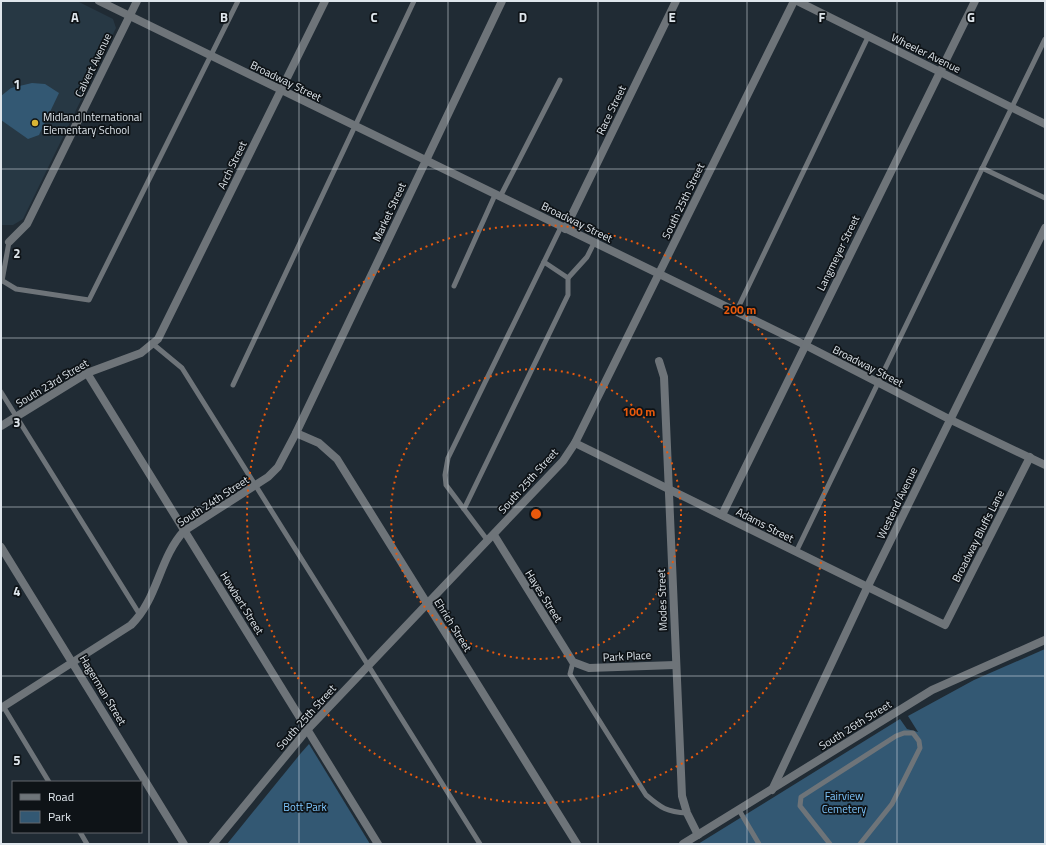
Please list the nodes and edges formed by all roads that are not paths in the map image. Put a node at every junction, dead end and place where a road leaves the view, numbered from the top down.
1 (100, 1) edge
2 (137, 1) edge
3 (238, 1) edge
4 (325, 1) edge
5 (414, 1) edge
6 (502, 1) edge
7 (676, 1) edge
8 (796, 1) edge
9 (975, 1) edge
10 (129, 16) junction
11 (868, 37) junction
12 (1045, 40) edge
13 (211, 56) junction
14 (940, 72) junction
15 (560, 80) dead end
16 (281, 91) junction
17 (1012, 108) junction
18 (1045, 124) edge
19 (354, 126) junction
20 (426, 161) junction
21 (982, 168) junction
22 (498, 196) junction
23 (1045, 198) edge
24 (563, 228) junction
25 (1045, 228) edge
26 (10, 242) joint
27 (594, 243) junction
28 (544, 262) junction
29 (659, 275) junction
30 (568, 278) junction
31 (2, 282) edge
32 (454, 286) dead end
33 (736, 312) junction
34 (155, 342) junction
35 (805, 345) junction
36 (659, 362) dead end
37 (87, 373) junction
38 (878, 383) junction
39 (233, 385) dead end
40 (1, 392) edge
41 (17, 416) junction
42 (950, 420) junction
43 (1, 426) edge
44 (296, 433) junction
45 (575, 443) junction
46 (1030, 458) junction
47 (1045, 465) edge
48 (256, 486) junction
49 (669, 488) junction
50 (464, 509) junction
51 (722, 515) junction
52 (184, 531) junction
53 (491, 538) junction
54 (1, 548) edge
55 (796, 552) junction
56 (867, 588) junction
57 (427, 604) junction
58 (141, 616) junction
59 (945, 625) joint
60 (1045, 640) edge
61 (73, 663) junction
62 (577, 663) junction
63 (369, 665) junction
64 (675, 665) junction
65 (2, 706) edge
66 (307, 730) junction
67 (48, 781) edge
68 (772, 790) junction
69 (739, 810) junction
70 (687, 813) junction
71 (81, 833) edge
72 (698, 835) junction
73 (88, 844) edge
74 (184, 844) edge
75 (213, 844) edge
76 (378, 844) edge
77 (480, 844) edge
78 (577, 844) edge
79 (684, 844) edge
80 (759, 844) edge
81 (830, 844) edge
82 (860, 844) edge

1 - 10 street, Broadway Street
2 - 10 street, Calvert Avenue
3 - 13 lane
4 - 16 street, Arch Street
5 - 19 lane
6 - 20 street, Market Street
7 - 24 street, Race Street
8 - 11 street, Wheeler Avenue
8 - 29 street, South 25th Street
9 - 14 street, Langmeyer Street
10 - 13 street, Broadway Street
10 - 26 street, Calvert Avenue
11 - 14 street, Wheeler Avenue
11 - 33 lane
12 - 17 lane
13 - 16 street, Broadway Street
13 - 31 lane
14 - 17 street, Wheeler Avenue
14 - 35 street, Langmeyer Street
15 - 22 lane
16 - 19 street, Broadway Street
16 - 34 street, Arch Street
17 - 18 street, Wheeler Avenue
17 - 21 lane
19 - 20 street, Broadway Street
19 - 39 lane
20 - 22 street, Broadway Street
20 - 44 street, Market Street
21 - 23 lane
21 - 38 lane
22 - 24 street, Broadway Street
22 - 32 lane
24 - 27 street, Broadway Street
24 - 28 lane
25 - 42 street, Westend Avenue
26 - 31 lane
27 - 29 street, Broadway Street
27 - 30 lane
28 - 30 lane
28 - 50 lane
29 - 33 street, Broadway Street
29 - 45 street, South 25th Street
30 - 50 lane
33 - 35 street, Broadway Street
34 - 37 street, South 23rd Street
34 - 48 lane
35 - 38 street, Broadway Street
35 - 51 street, Langmeyer Street
36 - 49 street, Modes Street
37 - 41 street, South 23rd Street
37 - 52 street, Howbert Street
38 - 42 street, Broadway Street
38 - 55 lane
40 - 41 lane
41 - 43 street, South 23rd Street
41 - 58 lane
42 - 46 street, Broadway Street
42 - 56 street, Westend Avenue
44 - 48 street, South 24th Street
44 - 57 street, Ehrich Street
45 - 49 street, Adams Street
45 - 53 street, South 25th Street
46 - 47 street, Broadway Street
46 - 59 street, Broadway Bluffs Lane
48 - 52 street, South 24th Street
48 - 63 lane
49 - 51 street, Adams Street
49 - 64 street, Modes Street
50 - 53 lane
51 - 55 street, Adams Street
52 - 58 street, South 24th Street
52 - 66 street, Howbert Street
53 - 57 street, South 25th Street
53 - 62 street, Hayes Street
54 - 61 street, Hagerman Street
55 - 56 street, Adams Street
56 - 59 street, Adams Street
56 - 68 street, Westend Avenue
57 - 63 street, South 25th Street
57 - 78 street, Ehrich Street
58 - 61 street, South 24th Street
60 - 68 street, South 26th Street
61 - 65 street, South 24th Street
61 - 74 street, Hagerman Street
62 - 64 street, Park Place
62 - 70 lane
63 - 66 street, South 25th Street
63 - 77 lane
64 - 70 street, Modes Street
65 - 67 lane
66 - 75 street, South 25th Street
66 - 76 street, Howbert Street
68 - 69 street, South 26th Street
69 - 72 street, South 26th Street
69 - 80 lane
70 - 72 street, Modes Street
71 - 73 lane
72 - 79 street, South 26th Street
81 - 82 lane

